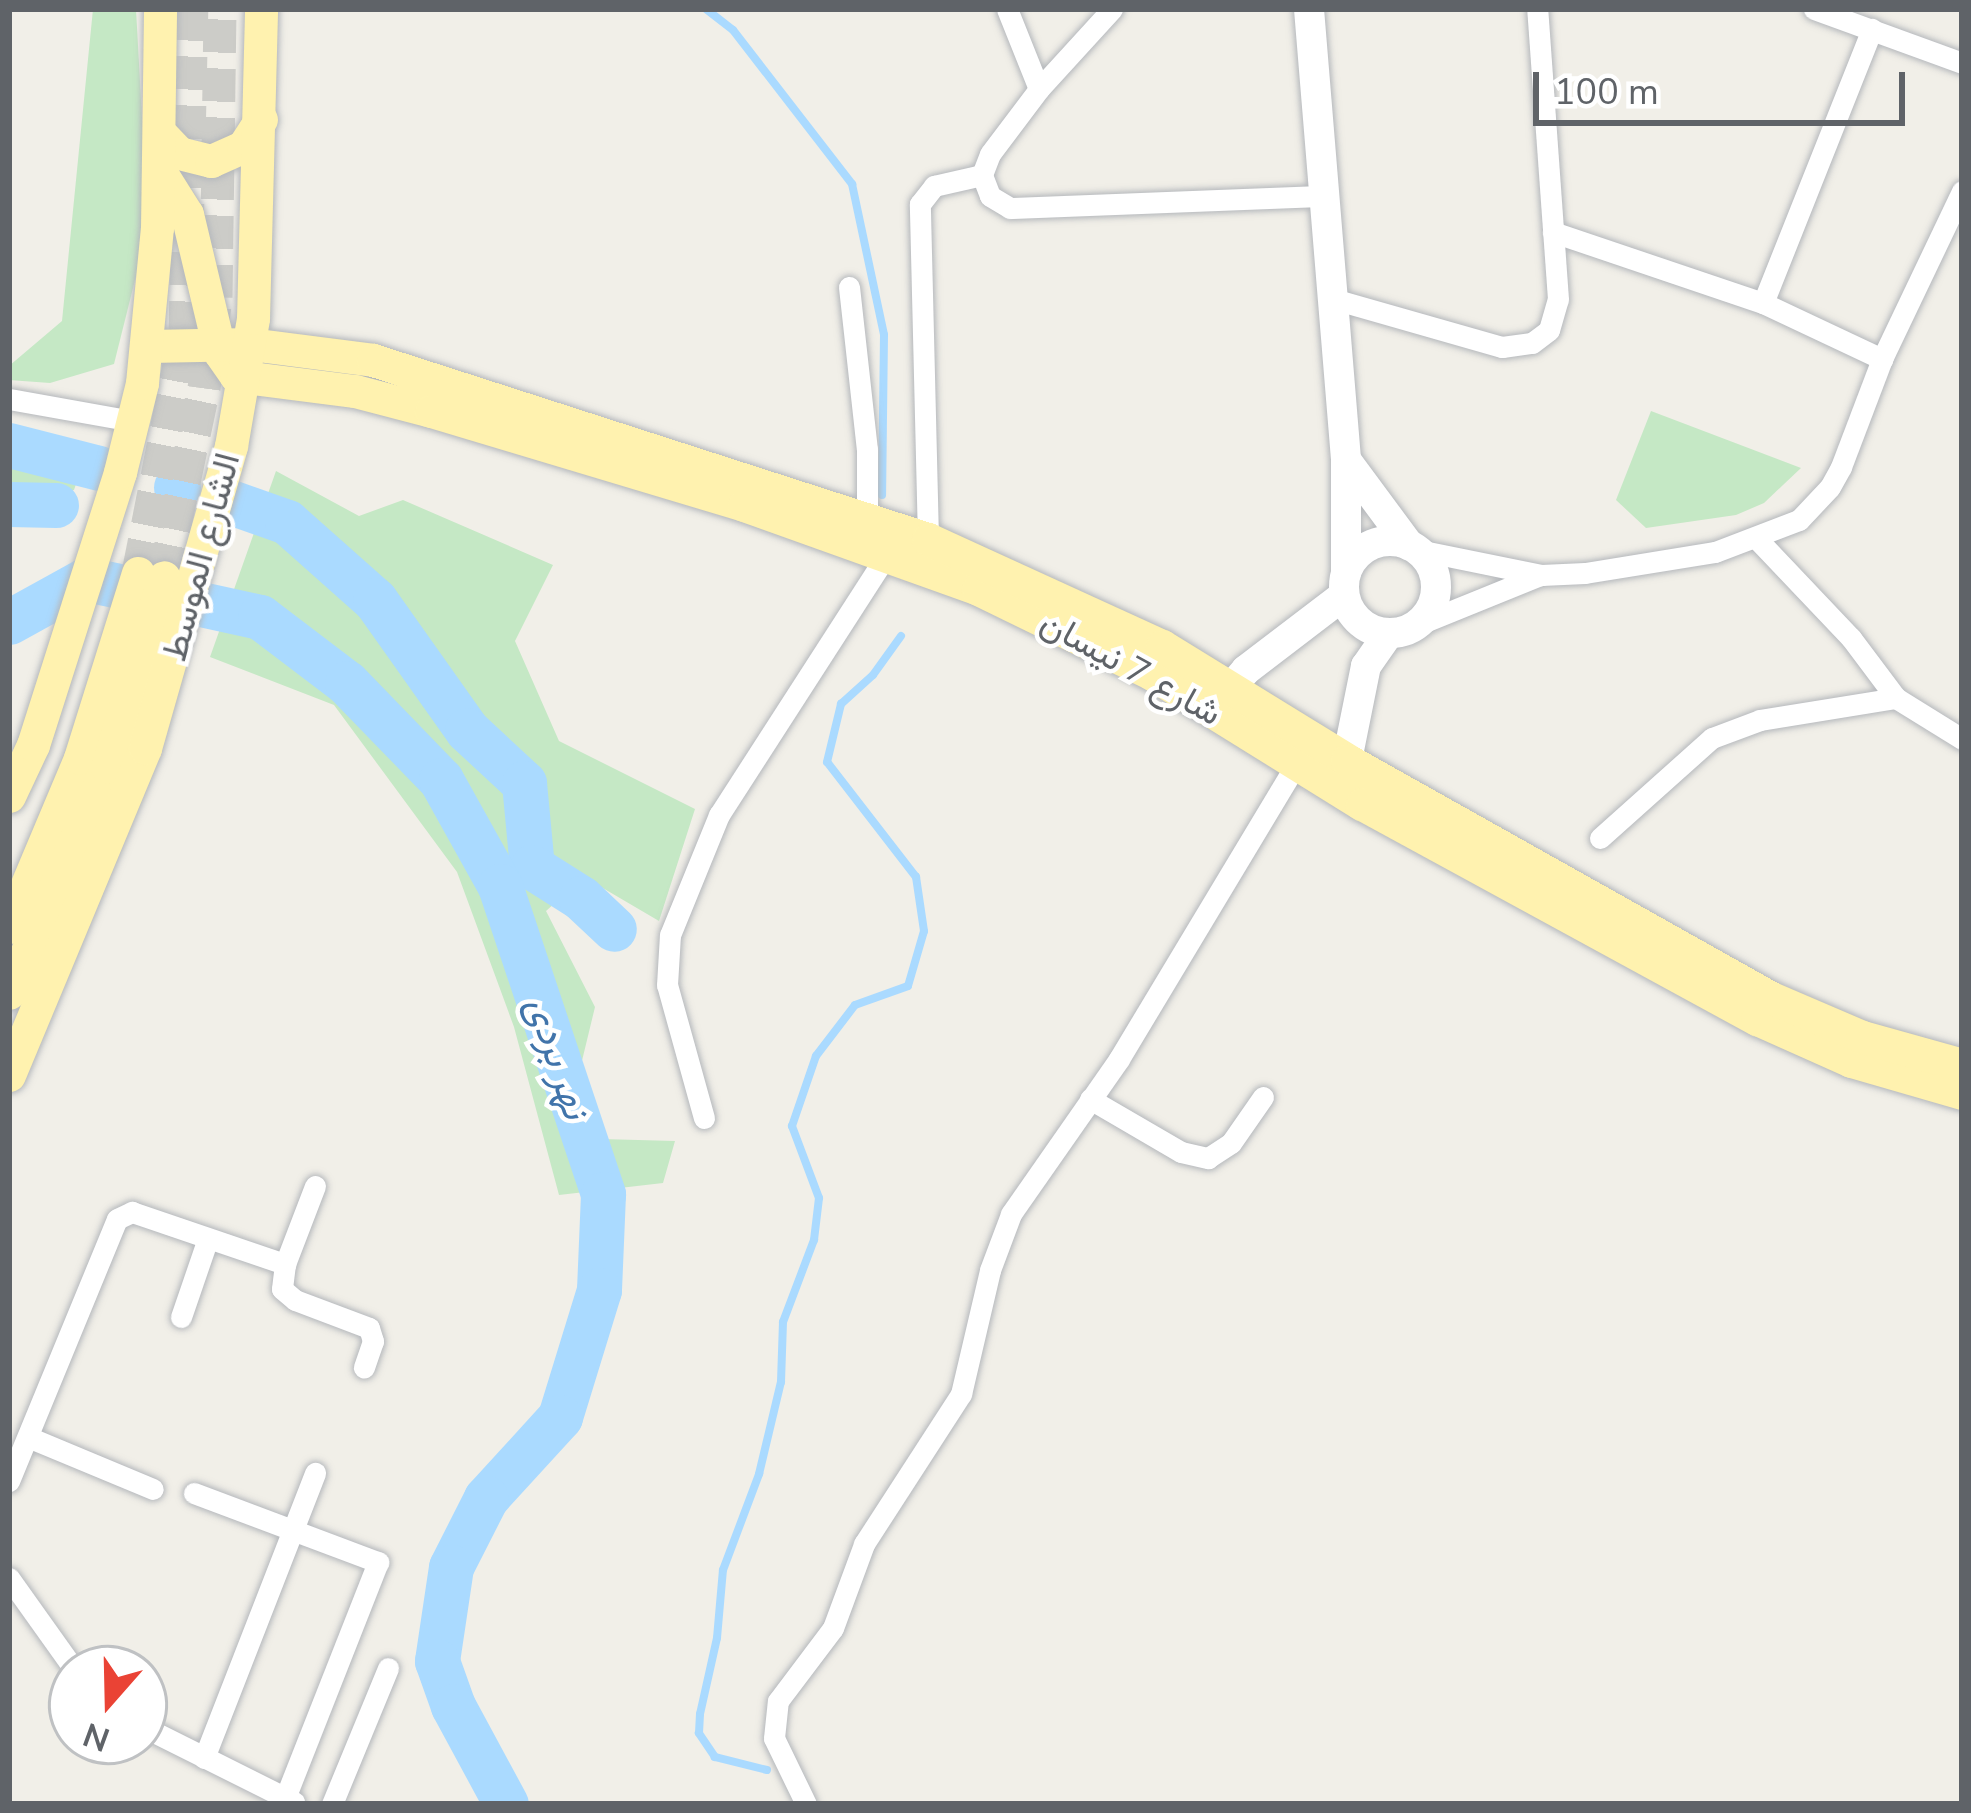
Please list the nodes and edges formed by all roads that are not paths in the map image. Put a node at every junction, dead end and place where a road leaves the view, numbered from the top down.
1 (160, 9) edge
2 (260, 9) edge
3 (1007, 9) edge
4 (1112, 9) edge
5 (1309, 9) edge
6 (1538, 9) edge
7 (1814, 9) edge
8 (1872, 29) junction
9 (1962, 63) edge
10 (1039, 89) junction
11 (260, 119) junction
12 (159, 132) junction
13 (158, 168) junction
14 (982, 175) junction
15 (1962, 191) edge
16 (1323, 196) junction
17 (1553, 232) junction
18 (849, 287) dead end
19 (1330, 298) junction
20 (1763, 304) junction
21 (234, 343) junction
22 (148, 346) junction
23 (1882, 359) junction
24 (245, 380) junction
25 (9, 399) edge
26 (132, 421) junction
27 (1346, 460) junction
28 (867, 517) junction
29 (928, 539) junction
30 (1757, 539) junction
31 (1413, 548) junction
32 (886, 554) junction
33 (1541, 575) junction
34 (1345, 584) junction
35 (1403, 629) junction
36 (1221, 698) junction
37 (1896, 698) junction
38 (1962, 739) edge
39 (1296, 765) junction
40 (1340, 773) junction
41 (9, 796) edge
42 (1600, 838) dead end
43 (9, 927) edge
44 (38, 966) junction
45 (9, 993) edge
46 (1962, 1065) edge
47 (9, 1075) edge
48 (1962, 1093) edge
49 (1263, 1097) dead end
50 (1090, 1099) junction
51 (704, 1118) dead end
52 (315, 1186) dead end
53 (208, 1238) junction
54 (285, 1264) junction
55 (181, 1317) dead end
56 (364, 1367) dead end
57 (28, 1437) junction
58 (315, 1473) dead end
59 (9, 1481) edge
60 (153, 1489) dead end
61 (194, 1493) dead end
62 (294, 1528) junction
63 (9, 1579) edge
64 (57, 1645) edge
65 (388, 1668) dead end
66 (168, 1739) edge
67 (204, 1758) junction
68 (291, 1801) edge
69 (332, 1804) edge
70 (806, 1804) edge

1 - 12 main road
2 - 11 main road, الشارع الموسط
3 - 10 street
4 - 10 street
5 - 16 street
6 - 17 street
7 - 8 street
8 - 9 street
8 - 20 street
10 - 14 street
11 - 12 main road
11 - 21 main road, الشارع الموسط
12 - 13 main road
13 - 21 main road
13 - 22 main road
14 - 16 street
14 - 29 street
15 - 23 street
16 - 19 street
17 - 19 street
17 - 20 street
18 - 28 street
19 - 27 street
20 - 23 street
21 - 22 main road, شارع 7 نيسان
21 - 24 main road, الشارع الموسط
21 - 28 main road, شارع 7 نيسان
22 - 26 main road
23 - 30 street
24 - 32 main road, شارع 7 نيسان
24 - 44 main road, الشارع الموسط
25 - 26 street
26 - 41 main road
27 - 31 street
27 - 34 street
28 - 29 main road, شارع 7 نيسان
29 - 36 main road, شارع 7 نيسان
30 - 33 street
30 - 37 street
31 - 33 street
31 - 34 street
31 - 35 street
32 - 36 main road, شارع 7 نيسان
32 - 51 street
33 - 35 street
34 - 35 street
34 - 36 street
35 - 40 street
36 - 39 main road, شارع 7 نيسان
36 - 40 main road, شارع 7 نيسان
37 - 38 street
37 - 42 street
39 - 40 main road, شارع 7 نيسان
39 - 50 street
40 - 46 main road, شارع 7 نيسان
40 - 48 main road, شارع 7 نيسان
43 - 44 main road, الشارع الموسط
44 - 45 main road, الشارع الموسط
44 - 47 main road, الشارع الموسط
49 - 50 street
50 - 70 street
52 - 54 street
53 - 54 street
53 - 55 street
53 - 57 street
54 - 56 street
57 - 59 street
57 - 60 street
58 - 62 street
61 - 62 street
62 - 67 street
62 - 68 street
63 - 64 street
65 - 69 street
66 - 67 street
67 - 68 street

